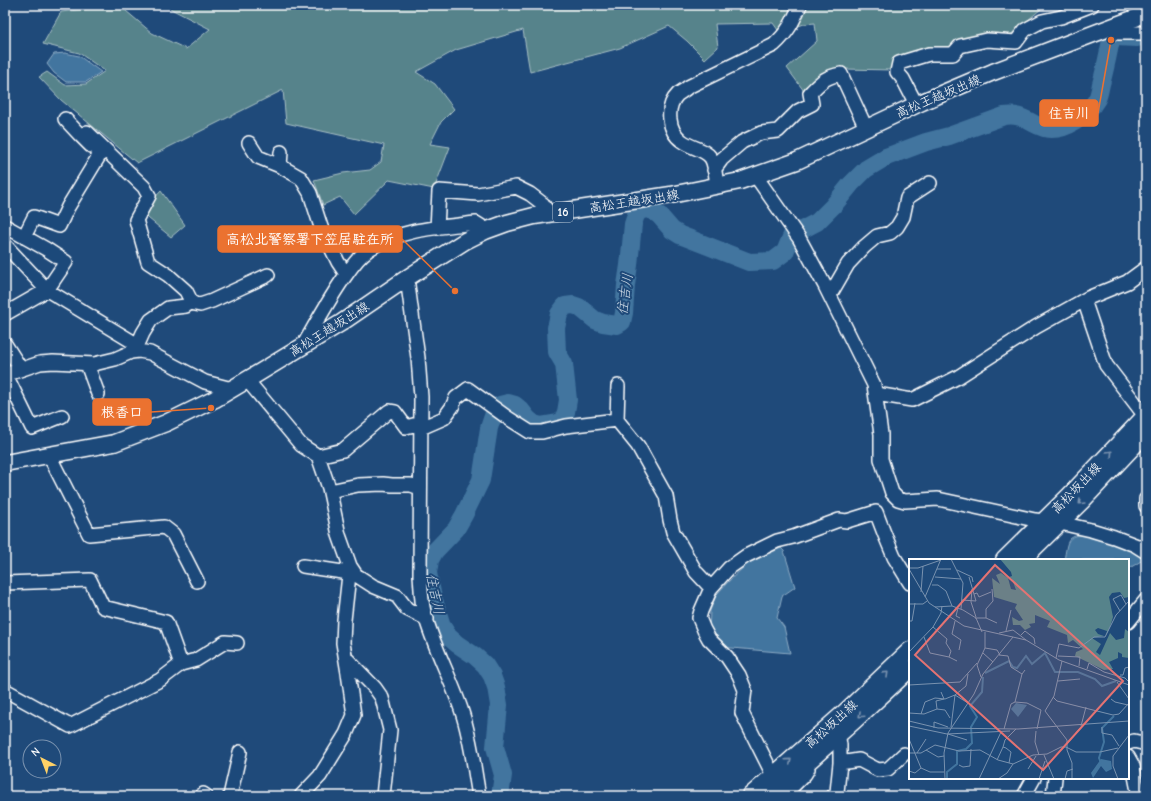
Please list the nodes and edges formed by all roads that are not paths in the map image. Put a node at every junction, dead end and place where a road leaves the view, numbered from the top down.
1 (800, 5) edge
2 (1091, 5) edge
3 (1146, 14) edge
4 (1110, 27) junction
5 (1146, 33) edge
6 (916, 104) junction
7 (65, 119) dead end
8 (866, 128) junction
9 (87, 132) dead end
10 (249, 143) dead end
11 (100, 149) junction
12 (281, 152) dead end
13 (280, 166) junction
14 (714, 170) junction
15 (755, 175) junction
16 (930, 183) dead end
17 (717, 186) junction
18 (549, 214) junction
19 (5, 226) edge
20 (437, 228) junction
21 (487, 230) junction
22 (24, 237) junction
23 (5, 245) edge
24 (1146, 268) edge
25 (346, 274) junction
26 (268, 275) dead end
27 (407, 278) junction
28 (47, 290) junction
29 (830, 296) junction
30 (1084, 300) junction
31 (190, 302) junction
32 (5, 314) edge
33 (5, 344) edge
34 (303, 346) junction
35 (136, 348) junction
36 (87, 364) junction
37 (21, 369) junction
38 (5, 375) edge
39 (247, 380) junction
40 (618, 386) dead end
41 (232, 389) junction
42 (98, 394) dead end
43 (876, 394) junction
44 (1145, 415) edge
45 (62, 416) dead end
46 (617, 420) junction
47 (421, 425) junction
48 (1146, 433) edge
49 (48, 455) junction
50 (318, 456) junction
51 (5, 463) edge
52 (420, 488) junction
53 (330, 491) junction
54 (1146, 499) edge
55 (1146, 506) edge
56 (1044, 521) junction
57 (1060, 523) junction
58 (1146, 552) edge
59 (1005, 559) edge
60 (1023, 559) edge
61 (304, 566) dead end
62 (349, 569) junction
63 (197, 581) dead end
64 (909, 581) edge
65 (5, 583) edge
66 (711, 588) junction
67 (1146, 600) edge
68 (427, 619) junction
69 (1129, 621) edge
70 (237, 642) dead end
71 (909, 651) edge
72 (346, 658) junction
73 (181, 664) junction
74 (909, 670) edge
75 (5, 690) edge
76 (837, 728) junction
77 (1129, 743) edge
78 (1146, 744) edge
79 (240, 752) dead end
80 (904, 754) dead end
81 (812, 758) junction
82 (1129, 759) edge
83 (840, 763) junction
84 (1033, 779) edge
85 (1054, 779) edge
86 (770, 784) edge
87 (230, 796) edge
88 (301, 796) edge
89 (383, 796) edge
90 (479, 796) edge
91 (745, 796) edge
92 (750, 796) edge
93 (783, 796) edge
94 (833, 796) edge
95 (1024, 796) edge
96 (1053, 796) edge
97 (1139, 796) edge

1 - 14 street
2 - 6 street
3 - 4 main road, 高松王越坂出線 / 16
4 - 5 street
4 - 6 main road, 高松王越坂出線 / 16
6 - 8 main road, 高松王越坂出線 / 16
7 - 11 street
8 - 14 street
8 - 15 main road, 高松王越坂出線 / 16
9 - 11 street
10 - 13 street
11 - 22 street
11 - 31 street
12 - 13 street
13 - 25 street
14 - 17 street
15 - 17 main road, 高松王越坂出線 / 16
15 - 29 street
16 - 29 street
17 - 18 main road, 高松王越坂出線 / 16
18 - 20 street
18 - 21 main road, 高松王越坂出線 / 16
19 - 22 street
20 - 21 street
20 - 25 street
21 - 27 main road, 高松王越坂出線 / 16
22 - 28 street
23 - 28 street
24 - 30 street
25 - 34 street
26 - 31 street
27 - 34 main road, 高松王越坂出線 / 16
27 - 47 street
28 - 32 street
28 - 35 street
29 - 43 street
30 - 43 street
30 - 44 street
31 - 35 street
33 - 37 street
34 - 39 main road, 高松王越坂出線 / 16
35 - 36 street
35 - 41 street
36 - 37 street
36 - 42 street
37 - 38 street
38 - 45 street
39 - 41 main road, 高松王越坂出線 / 16
39 - 50 street
40 - 46 street
41 - 49 main road, 高松王越坂出線 / 16
43 - 56 street
56 -> 44 main road, 高松坂出線
46 - 47 street
46 - 66 street
47 - 50 street
47 - 52 street
48 -> 57 main road, 高松坂出線
49 - 51 main road, 高松王越坂出線 / 16
49 - 63 street
50 - 53 street
52 - 53 street
52 - 68 street
53 - 62 street
54 - 55 street
56 - 57 street
56 - 59 main road, 高松坂出線
57 - 58 street
57 - 60 main road, 高松坂出線
61 - 62 street
62 - 68 street
62 - 72 street
64 - 66 street
65 - 73 street
66 - 86 street
67 - 69 street
68 - 90 street
70 - 73 street
76 -> 71 main road, 高松坂出線
72 - 88 street
72 - 89 street
73 - 75 street
74 -> 76 main road, 高松坂出線
76 - 81 main road, 高松坂出線
76 - 83 street
86 -> 76 main road, 高松坂出線
77 - 78 street
79 - 87 street
80 - 83 street
81 - 86 main road, 高松坂出線
81 - 93 street
82 - 97 street
83 - 94 street
84 - 95 street
85 - 96 street
86 - 91 street
86 - 92 main road, 高松坂出線

